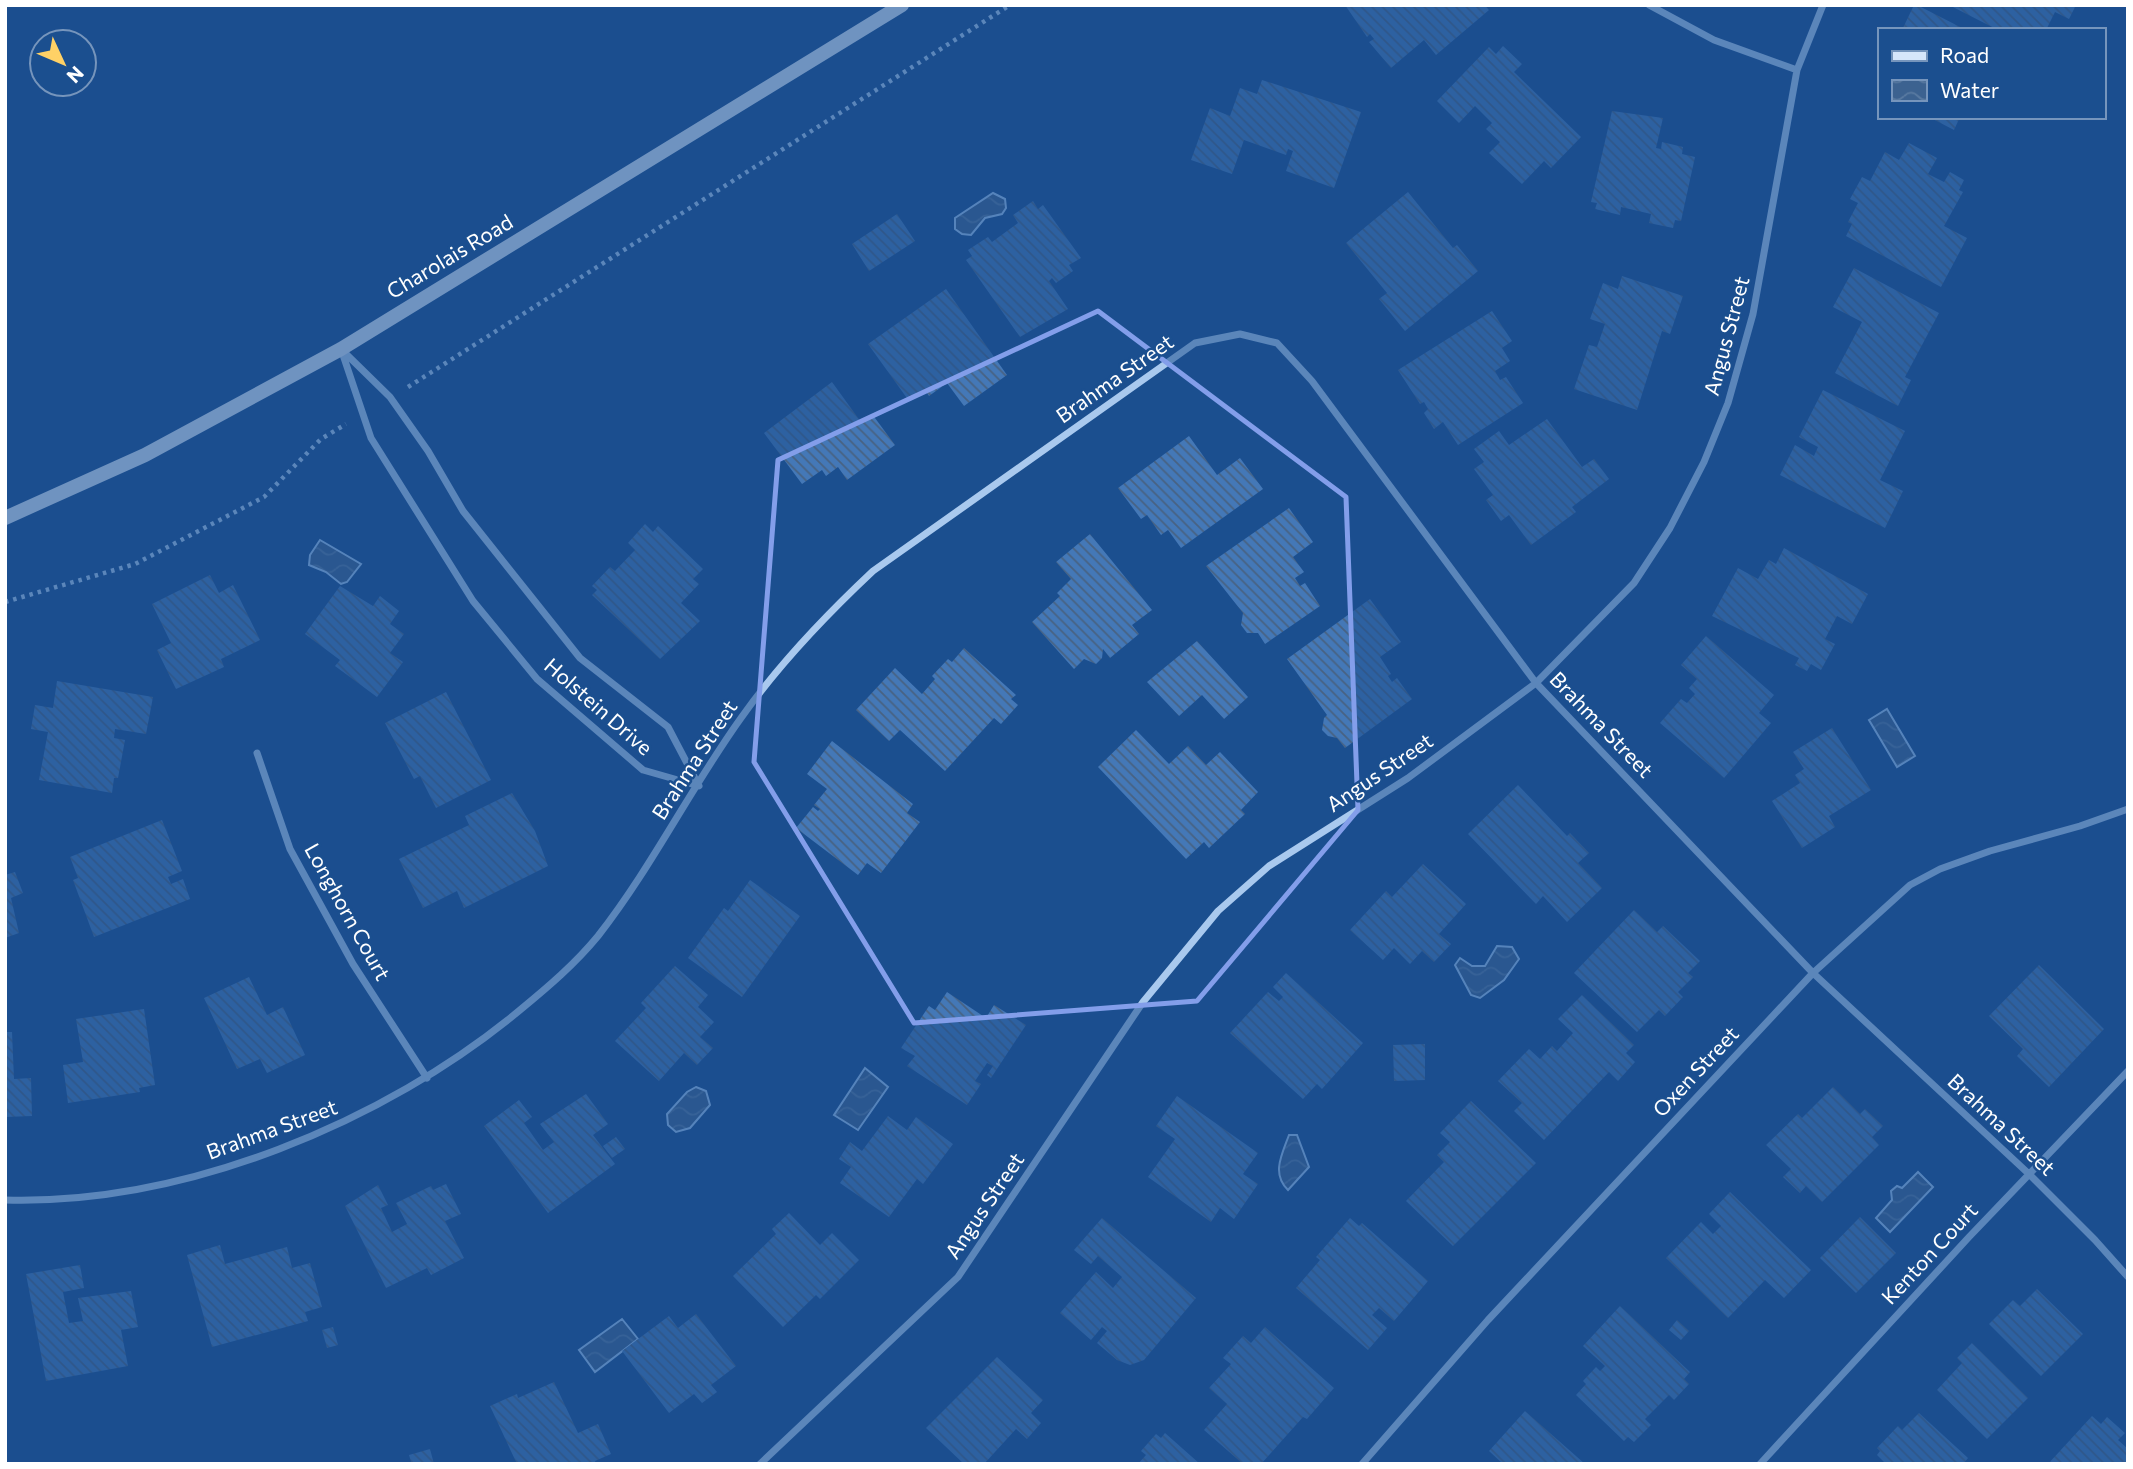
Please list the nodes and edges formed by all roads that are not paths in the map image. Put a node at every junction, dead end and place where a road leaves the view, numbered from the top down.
1 (902, 5) edge
2 (1649, 5) edge
3 (1823, 5) edge
4 (1797, 70) junction
5 (341, 349) junction
6 (5, 518) edge
7 (1536, 683) junction
8 (257, 753) dead end
9 (699, 786) junction
10 (2128, 809) edge
11 (1813, 972) junction
12 (2128, 1071) edge
13 (427, 1078) junction
14 (2029, 1174) junction
15 (5, 1200) edge
16 (2128, 1277) edge
17 (760, 1464) edge
18 (1362, 1464) edge
19 (1760, 1464) edge

1 - 5 street, Charolais Road
2 - 4 street
3 - 4 street, Angus Street
4 - 7 street, Angus Street
5 - 6 street, Charolais Road
5 - 9 street, Holstein Drive
5 - 9 street, Holstein Drive
7 - 9 street, Brahma Street
7 - 11 street, Brahma Street
7 - 17 street, Angus Street
8 - 13 street, Longhorn Court
9 - 13 street, Brahma Street
10 - 11 street, Oxen Street
11 - 14 street, Brahma Street
11 - 18 street, Oxen Street
12 - 14 street, Kenton Court
13 - 15 street, Brahma Street
14 - 16 street, Brahma Street
14 - 19 street, Kenton Court

